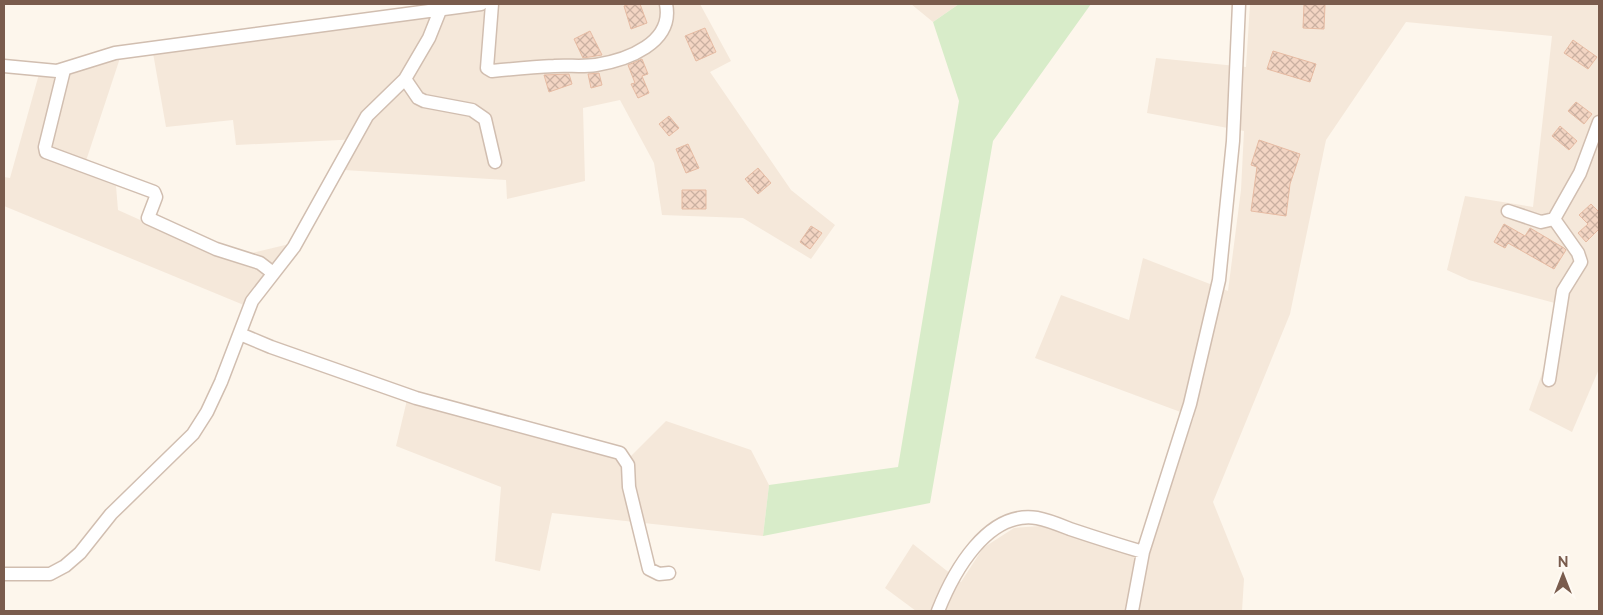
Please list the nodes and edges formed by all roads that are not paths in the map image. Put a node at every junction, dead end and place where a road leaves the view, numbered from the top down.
1 (481, 4) edge
2 (492, 4) edge
3 (666, 4) edge
4 (1239, 4) edge
5 (441, 8) junction
6 (4, 66) edge
7 (64, 70) junction
8 (405, 79) junction
9 (1599, 122) edge
10 (496, 162) dead end
11 (1508, 211) dead end
12 (1554, 219) junction
13 (273, 273) junction
14 (240, 334) junction
15 (1549, 380) dead end
16 (1143, 552) junction
17 (669, 573) dead end
18 (4, 574) edge
19 (938, 611) edge
20 (1132, 611) edge

1 - 5 street
2 - 3 street
4 - 16 street
5 - 7 street
5 - 8 street
6 - 7 street
7 - 13 street
8 - 10 street
8 - 13 street
9 - 12 street
11 - 12 street
12 - 15 street
13 - 14 street
14 - 17 street
14 - 18 street
16 - 19 street
16 - 20 street

